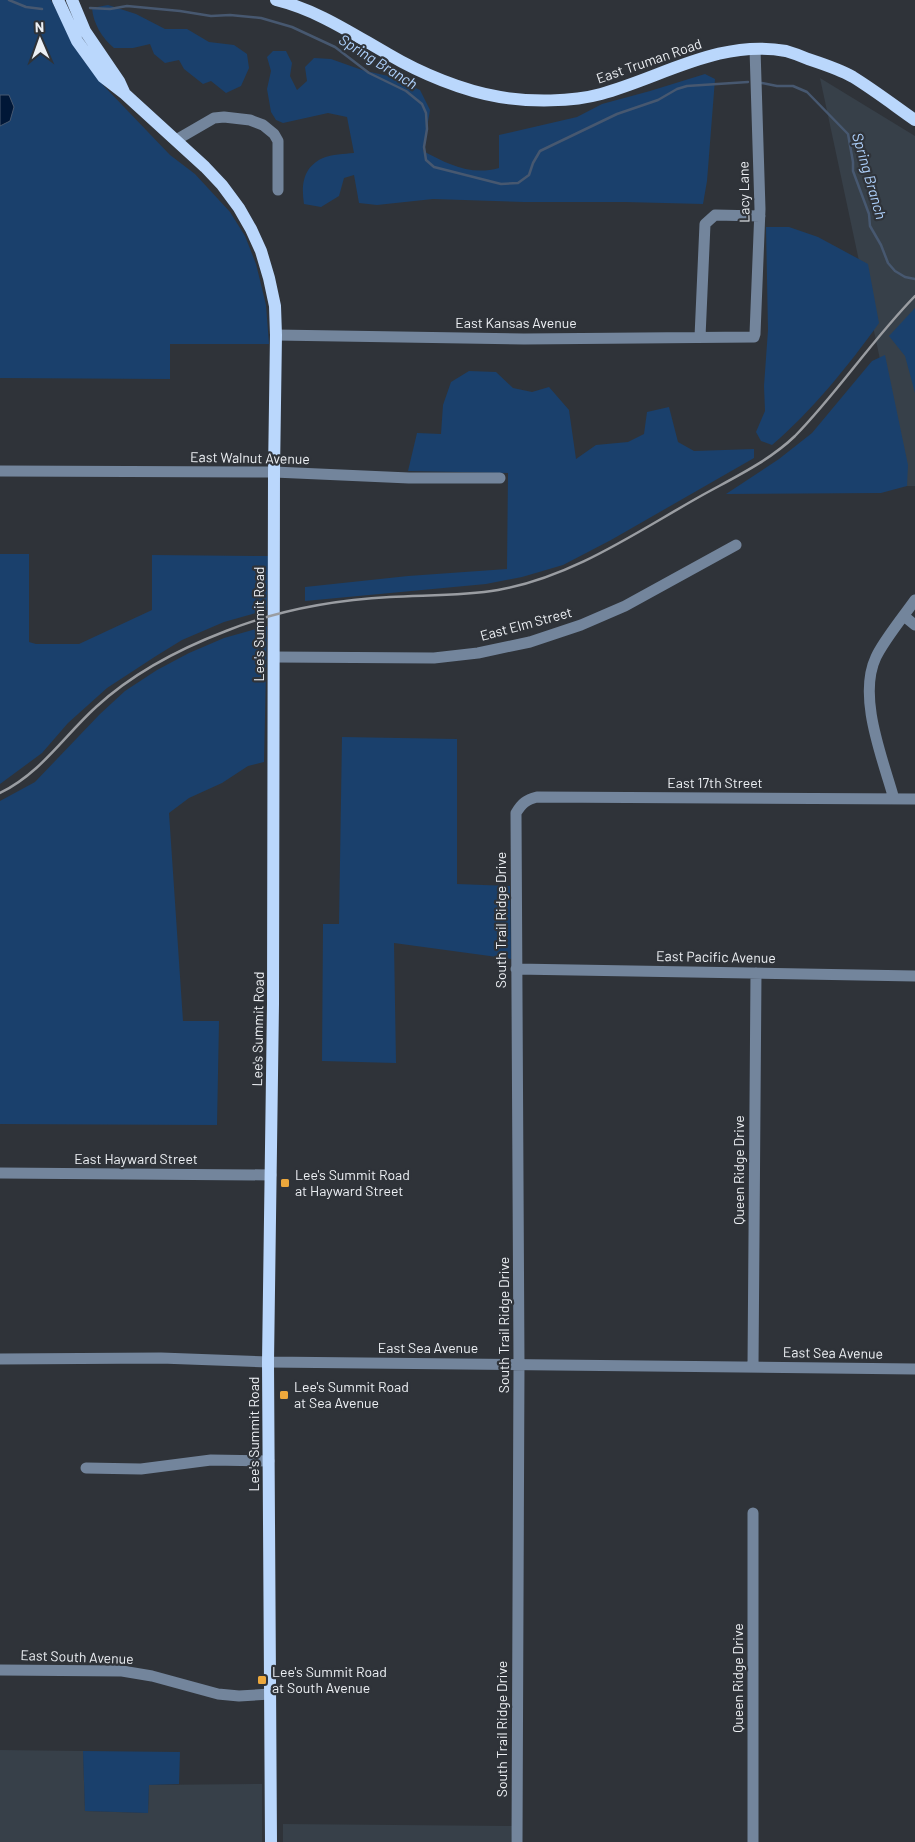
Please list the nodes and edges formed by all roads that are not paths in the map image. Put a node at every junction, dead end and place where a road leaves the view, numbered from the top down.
1 (58, 0) edge
2 (72, 0) edge
3 (78, 0) edge
4 (276, 0) edge
5 (77, 14) junction
6 (755, 49) junction
7 (125, 94) junction
8 (915, 120) edge
9 (176, 140) junction
10 (278, 190) dead end
11 (760, 216) junction
12 (755, 334) joint
13 (276, 335) junction
14 (700, 337) junction
15 (0, 471) edge
16 (274, 472) junction
17 (500, 478) dead end
18 (736, 545) dead end
19 (915, 600) edge
20 (904, 616) junction
21 (915, 625) edge
22 (274, 657) junction
23 (894, 799) junction
24 (915, 799) edge
25 (519, 808) joint
26 (516, 969) junction
27 (756, 973) junction
28 (915, 976) edge
29 (0, 1173) edge
30 (271, 1175) junction
31 (0, 1358) edge
32 (268, 1362) junction
33 (519, 1364) junction
34 (753, 1367) junction
35 (915, 1369) edge
36 (269, 1461) junction
37 (86, 1468) dead end
38 (753, 1513) dead end
39 (0, 1670) edge
40 (270, 1694) junction
41 (271, 1842) edge
42 (517, 1842) edge
43 (753, 1842) edge

1 - 7 main road
2 - 5 main road
3 - 5 main road
4 - 6 main road, East Truman Road
5 - 7 main road
6 - 8 main road, East Truman Road
6 - 11 street, Lacy Lane
7 - 9 main road, Lee's Summit Road
9 - 10 street
9 - 13 main road, Lee's Summit Road
11 - 12 street, Lacy Lane
11 - 14 street
12 - 14 street, East Kansas Avenue
13 - 14 street, East Kansas Avenue
13 - 16 main road, Lee's Summit Road
15 - 16 street, East Walnut Avenue
16 - 17 street, East Walnut Avenue
16 - 22 main road, Lee's Summit Road
18 - 22 street, East Elm Street
19 - 20 street
20 - 21 street
20 - 23 street
22 - 30 main road, Lee's Summit Road
23 - 24 street, East 17th Street
23 - 25 street, East 17th Street
25 - 26 street, South Trail Ridge Drive
26 - 27 street, East Pacific Avenue
26 - 33 street, South Trail Ridge Drive
27 - 28 street, East Pacific Avenue
27 - 34 street, Queen Ridge Drive
29 - 30 street, East Hayward Street
30 - 32 main road, Lee's Summit Road
31 - 32 street, East Sea Avenue
32 - 33 street, East Sea Avenue
32 - 36 main road, Lee's Summit Road
33 - 34 street, East Sea Avenue
33 - 42 street, South Trail Ridge Drive
34 - 35 street, East Sea Avenue
36 - 37 street
36 - 40 main road, Lee's Summit Road
38 - 43 street, Queen Ridge Drive
39 - 40 street, East South Avenue
40 - 41 main road, Lee's Summit Road

